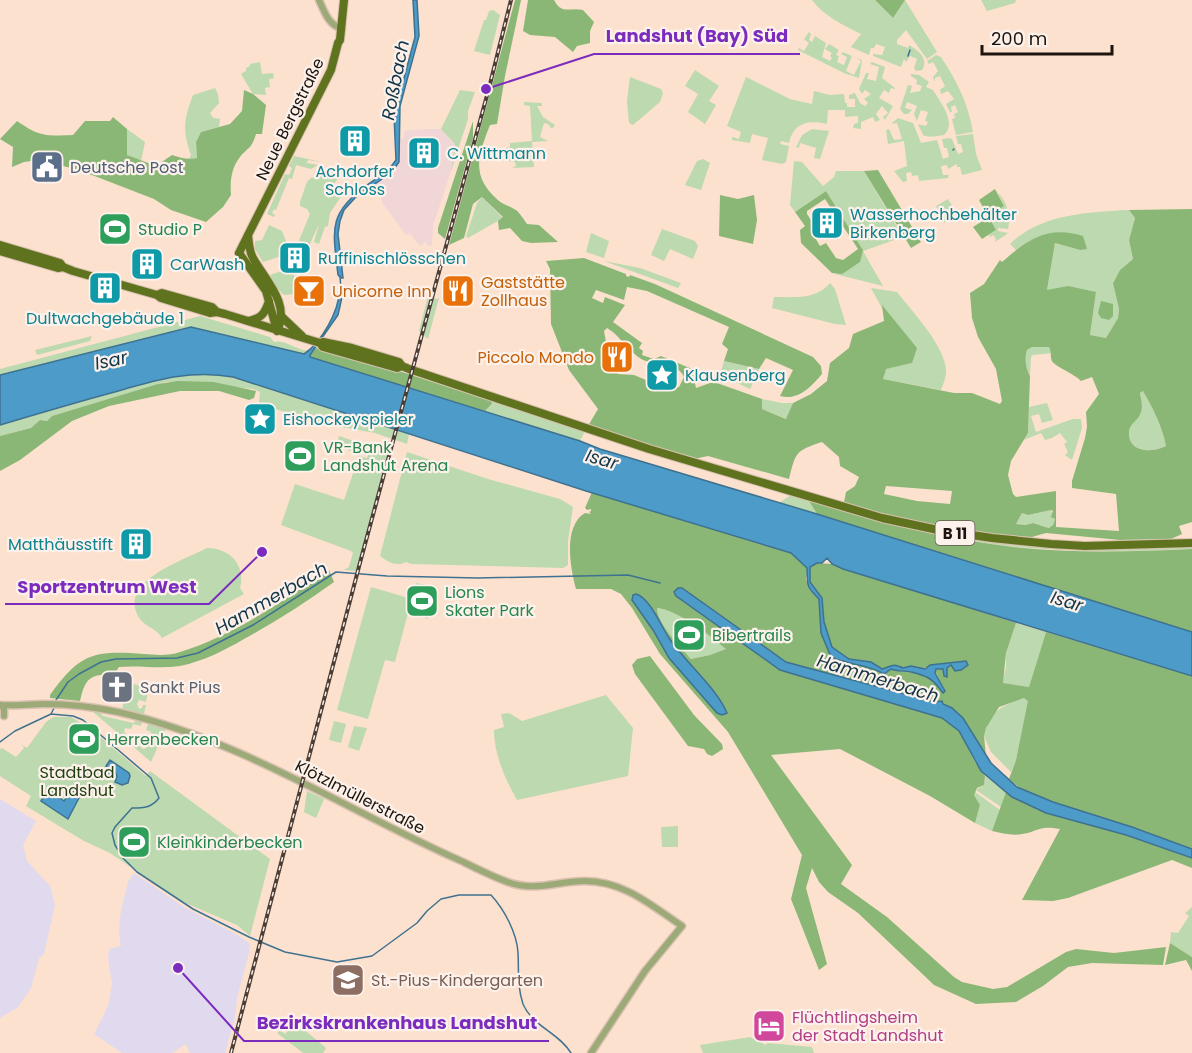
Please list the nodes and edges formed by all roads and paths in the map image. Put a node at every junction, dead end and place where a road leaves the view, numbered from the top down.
1 (319, 0) edge
2 (342, 0) edge
3 (339, 28) junction
4 (248, 235) junction
5 (0, 245) edge
6 (0, 251) edge
7 (239, 253) junction
8 (63, 267) junction
9 (261, 270) junction
10 (269, 301) junction
11 (282, 317) junction
12 (247, 321) junction
13 (277, 331) junction
14 (307, 340) junction
15 (1192, 543) edge
16 (1, 705) edge
17 (4, 716) dead end
18 (591, 1053) edge

1 - 3 street
2 - 3 main road, Neue Bergstraße
3 - 4 main road, Neue Bergstraße
4 - 7 main road, Neue Bergstraße
4 - 9 main road
5 - 8 main road
6 - 8 main road
7 - 9 main road
7 - 10 main road
8 - 12 main road
9 - 11 main road
10 - 12 main road
10 - 13 main road
11 - 13 main road
11 - 14 main road
12 - 13 main road, B 11
13 - 14 main road, B 11
14 - 15 main road, B 11
16 - 17 street
16 - 18 street, Klötzlmüllerstraße

